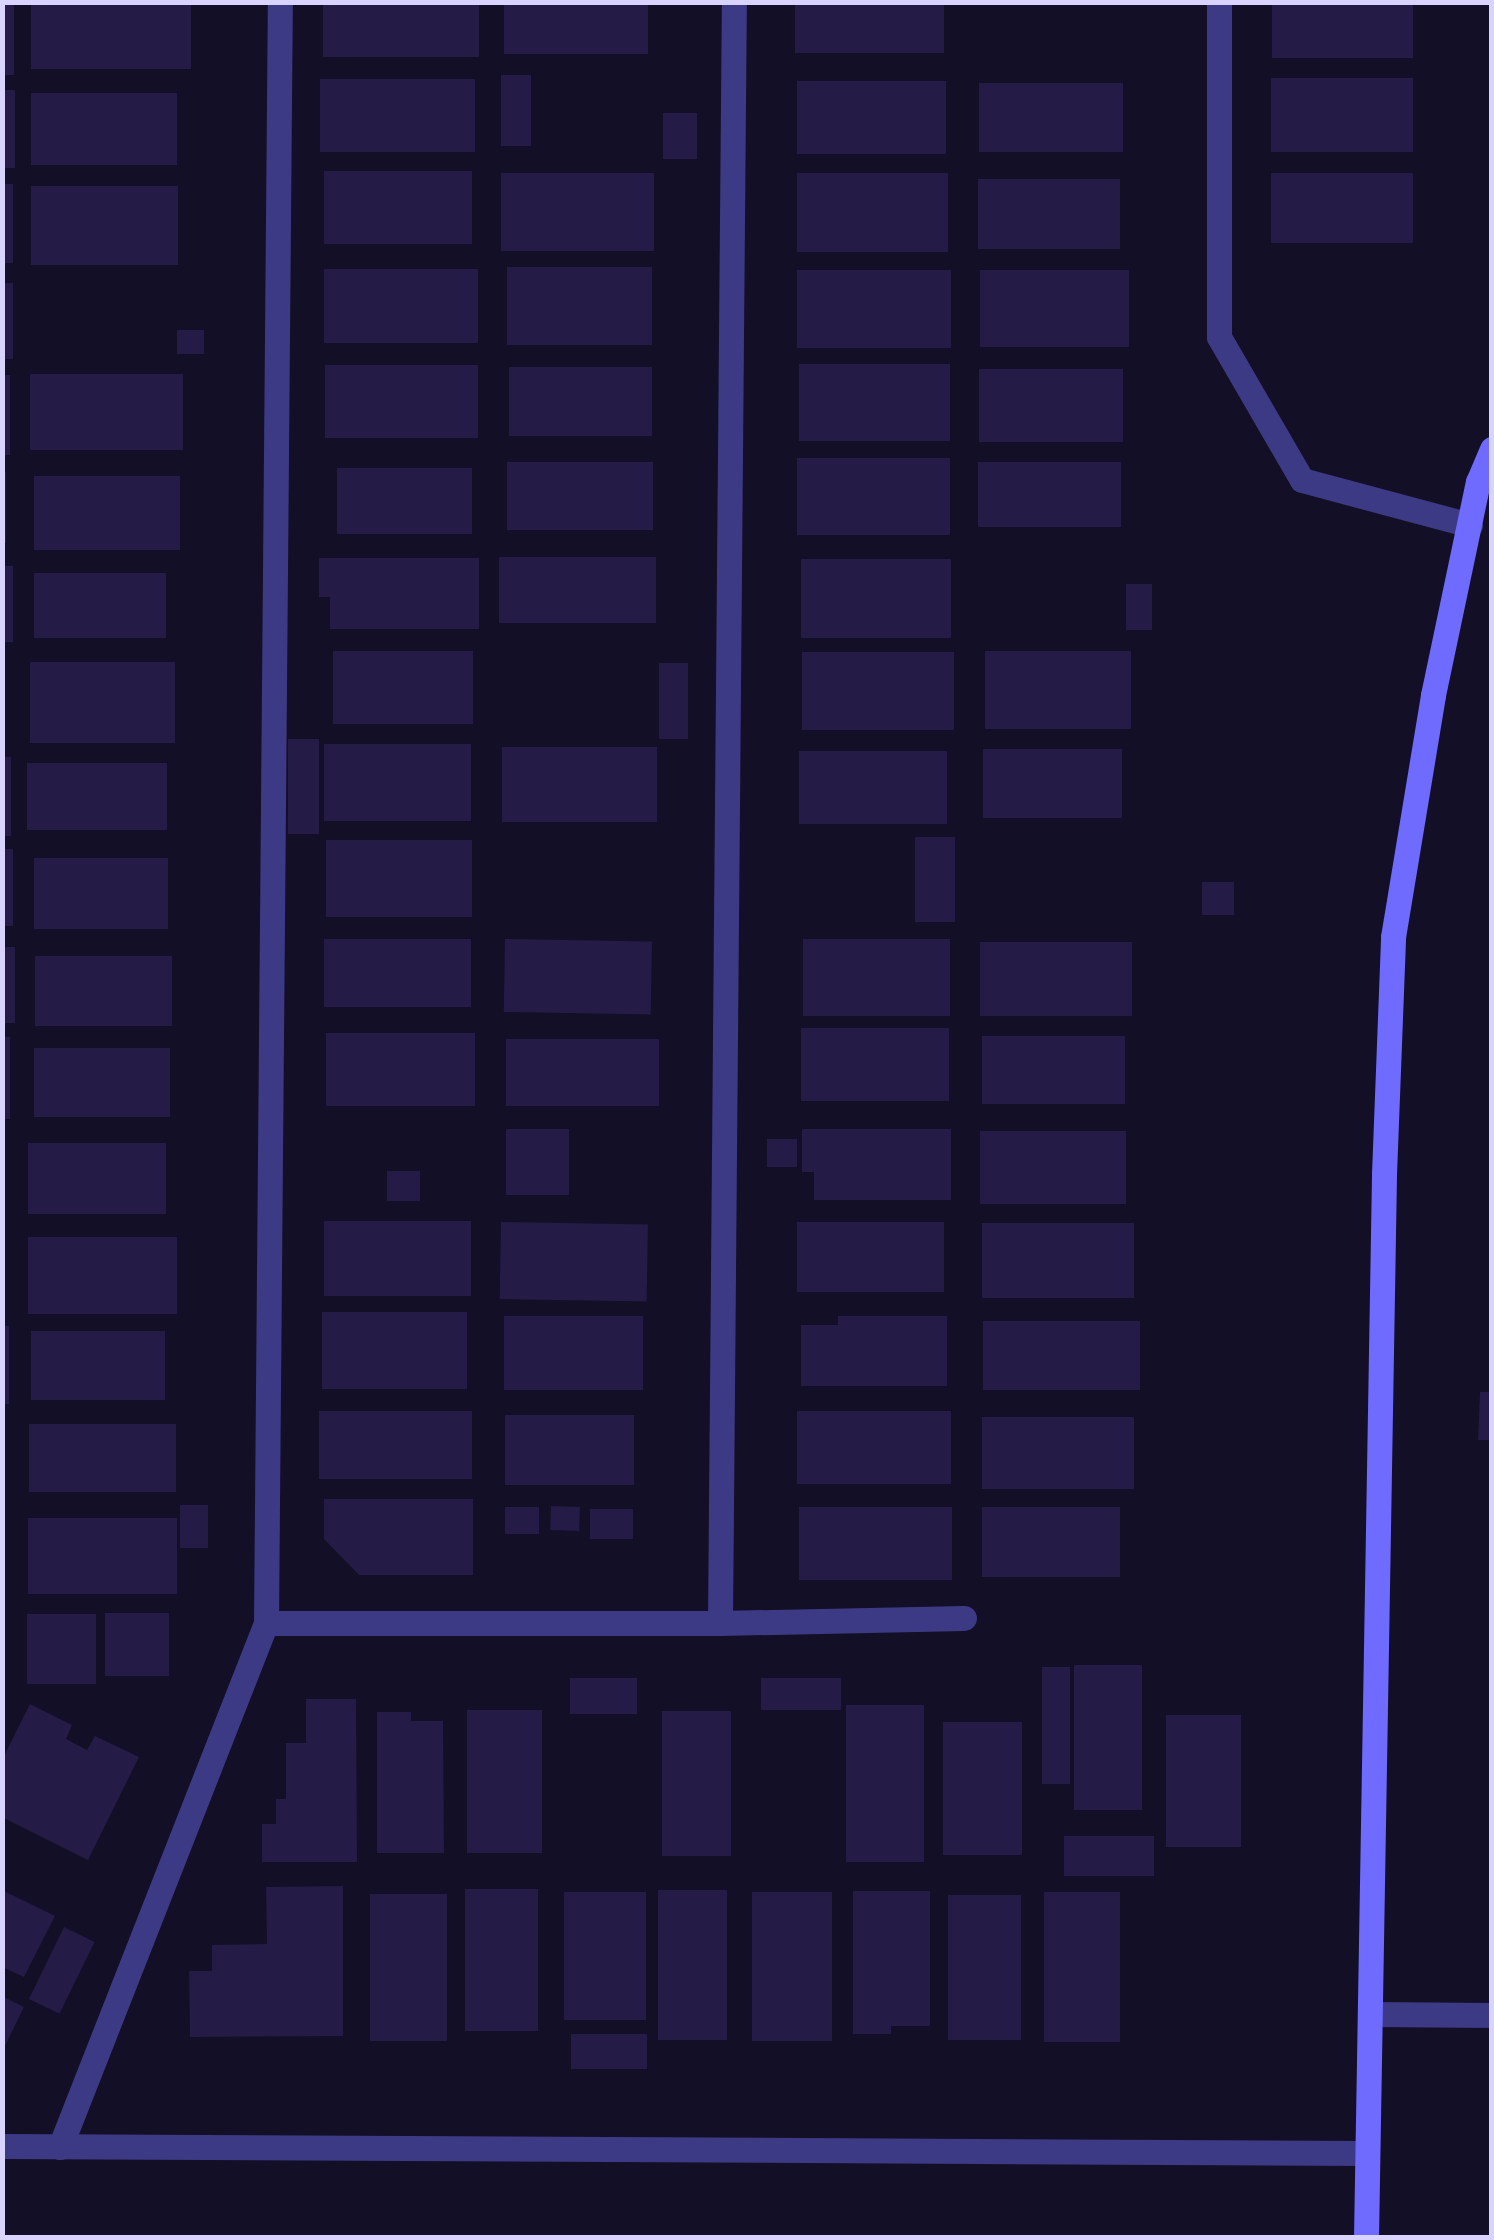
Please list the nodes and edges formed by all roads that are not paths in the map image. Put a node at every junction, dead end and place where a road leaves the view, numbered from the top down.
1 (280, 2) edge
2 (734, 2) edge
3 (1218, 2) edge
4 (1492, 450) edge
5 (1470, 525) junction
6 (964, 1618) dead end
7 (266, 1623) junction
8 (720, 1623) junction
9 (1371, 2014) junction
10 (1492, 2015) edge
11 (2, 2146) edge
12 (60, 2146) junction
13 (1367, 2152) junction
14 (1366, 2238) edge

1 - 7 street
2 - 8 street
3 - 5 street
4 - 5 street
5 - 9 street
6 - 8 street
7 - 8 street
7 - 12 street
9 - 10 street
9 - 13 street
11 - 12 street
12 - 13 street
13 - 14 street

